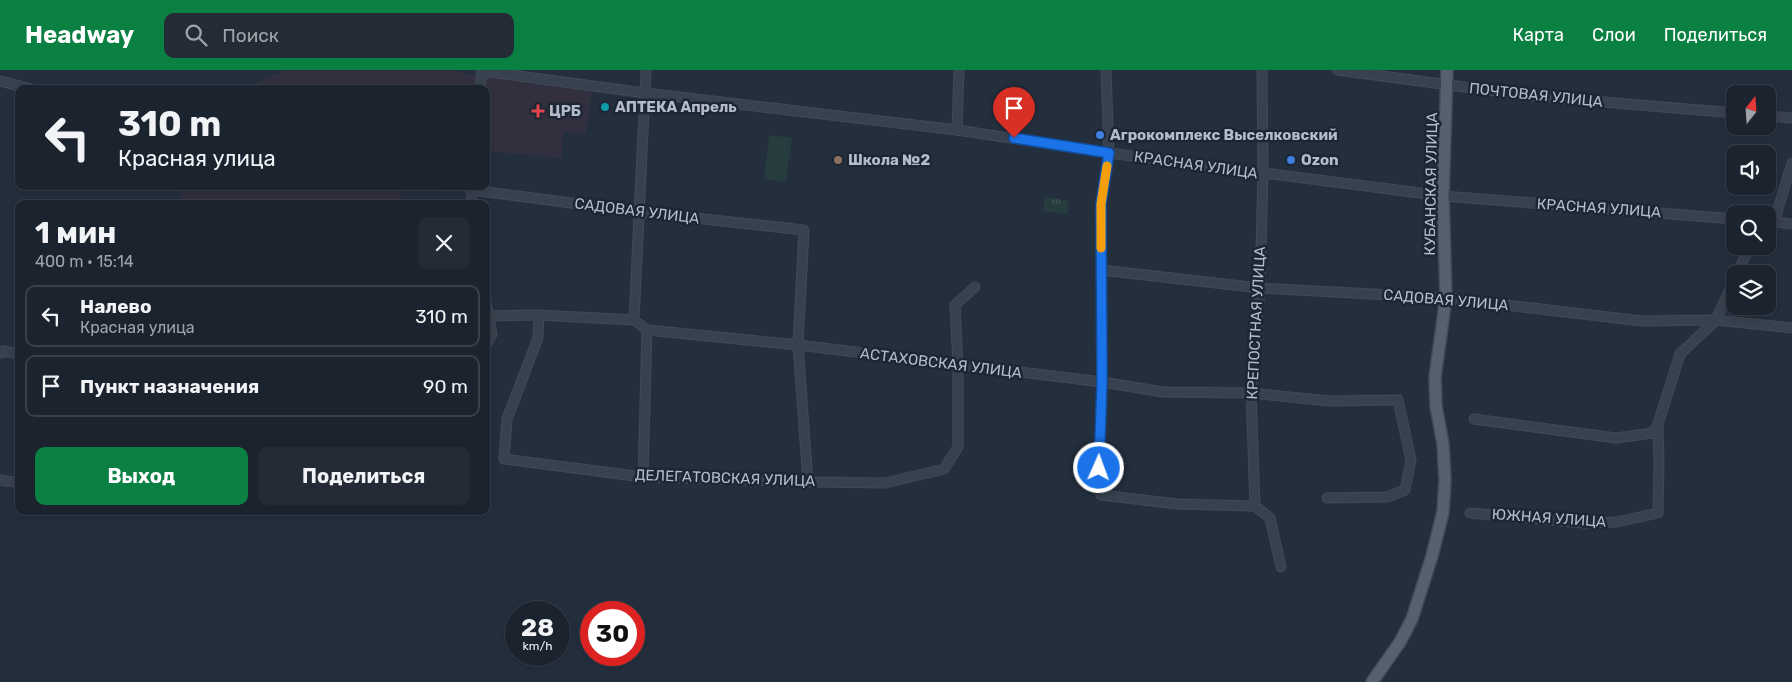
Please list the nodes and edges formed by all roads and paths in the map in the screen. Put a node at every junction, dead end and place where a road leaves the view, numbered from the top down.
1 (646, 70) edge
2 (959, 70) edge
3 (1106, 70) edge
4 (1262, 70) edge
5 (1337, 70) edge
6 (1447, 70) edge
7 (482, 71) edge
8 (0, 81) edge
9 (16, 85) edge
10 (480, 85) edge
11 (1447, 85) junction
12 (645, 93) junction
13 (1726, 112) edge
14 (1776, 117) edge
15 (1792, 118) edge
16 (958, 130) junction
17 (1109, 153) junction
18 (1792, 163) edge
19 (1262, 174) junction
20 (485, 190) edge
21 (1443, 196) junction
22 (1776, 208) edge
23 (640, 212) junction
24 (1726, 218) edge
25 (1776, 222) edge
26 (1792, 224) edge
27 (1101, 270) junction
28 (975, 287) dead end
29 (1260, 288) junction
30 (1446, 298) junction
31 (1726, 298) edge
32 (539, 315) junction
33 (490, 316) edge
34 (634, 320) junction
35 (1716, 320) junction
36 (490, 325) edge
37 (1792, 328) edge
38 (647, 330) junction
39 (490, 338) edge
40 (798, 346) junction
41 (0, 352) edge
42 (15, 353) edge
43 (958, 366) junction
44 (1102, 382) junction
45 (1251, 394) junction
46 (1474, 419) dead end
47 (1658, 424) junction
48 (643, 477) junction
49 (0, 480) edge
50 (15, 482) edge
51 (808, 482) junction
52 (1327, 498) dead end
53 (1255, 506) junction
54 (1470, 512) dead end
55 (1281, 567) dead end
56 (1372, 682) edge

1 - 12 street
2 - 16 street
3 - 17 street
4 - 19 street, КРЕПОСТНАЯ УЛИЦА
5 - 11 street, ПОЧТОВАЯ УЛИЦА
6 - 11 main road, КУБАНСКАЯ УЛИЦА
7 - 10 street
7 - 12 street, КРАСНАЯ УЛИЦА
8 - 9 street
11 - 13 street, ПОЧТОВАЯ УЛИЦА
11 - 21 main road, КУБАНСКАЯ УЛИЦА
12 - 16 street, КРАСНАЯ УЛИЦА
12 - 23 street
14 - 15 street
16 - 17 street, КРАСНАЯ УЛИЦА
17 - 19 street, КРАСНАЯ УЛИЦА
17 - 27 street
18 - 22 street
19 - 21 street, КРАСНАЯ УЛИЦА
19 - 29 street, КРЕПОСТНАЯ УЛИЦА
20 - 23 street, САДОВАЯ УЛИЦА
21 - 24 street, КРАСНАЯ УЛИЦА
21 - 30 main road, КУБАНСКАЯ УЛИЦА
23 - 34 street
23 - 40 street, САДОВАЯ УЛИЦА
25 - 26 street
27 - 29 street, САДОВАЯ УЛИЦА
27 - 44 street
28 - 43 street
29 - 30 street, САДОВАЯ УЛИЦА
29 - 45 street, КРЕПОСТНАЯ УЛИЦА
30 - 35 street, САДОВАЯ УЛИЦА
30 - 56 main road, КУБАНСКАЯ УЛИЦА
31 - 35 street
32 - 33 street
32 - 34 street
32 - 48 street, ДЕЛЕГАТОВСКАЯ УЛИЦА
34 - 38 street
35 - 37 street, САДОВАЯ УЛИЦА
35 - 47 street
36 - 39 street
38 - 40 street, АСТАХОВСКАЯ УЛИЦА
38 - 48 street
40 - 43 street, АСТАХОВСКАЯ УЛИЦА
40 - 51 street
41 - 42 street
43 - 44 street, АСТАХОВСКАЯ УЛИЦА
43 - 51 street, ДЕЛЕГАТОВСКАЯ УЛИЦА
44 - 45 street, АСТАХОВСКАЯ УЛИЦА
44 - 53 street
45 - 52 street, АСТАХОВСКАЯ УЛИЦА
45 - 53 street, КРЕПОСТНАЯ УЛИЦА
46 - 47 street
47 - 54 street, ЮЖНАЯ УЛИЦА
48 - 51 street, ДЕЛЕГАТОВСКАЯ УЛИЦА
49 - 50 street
53 - 55 street

